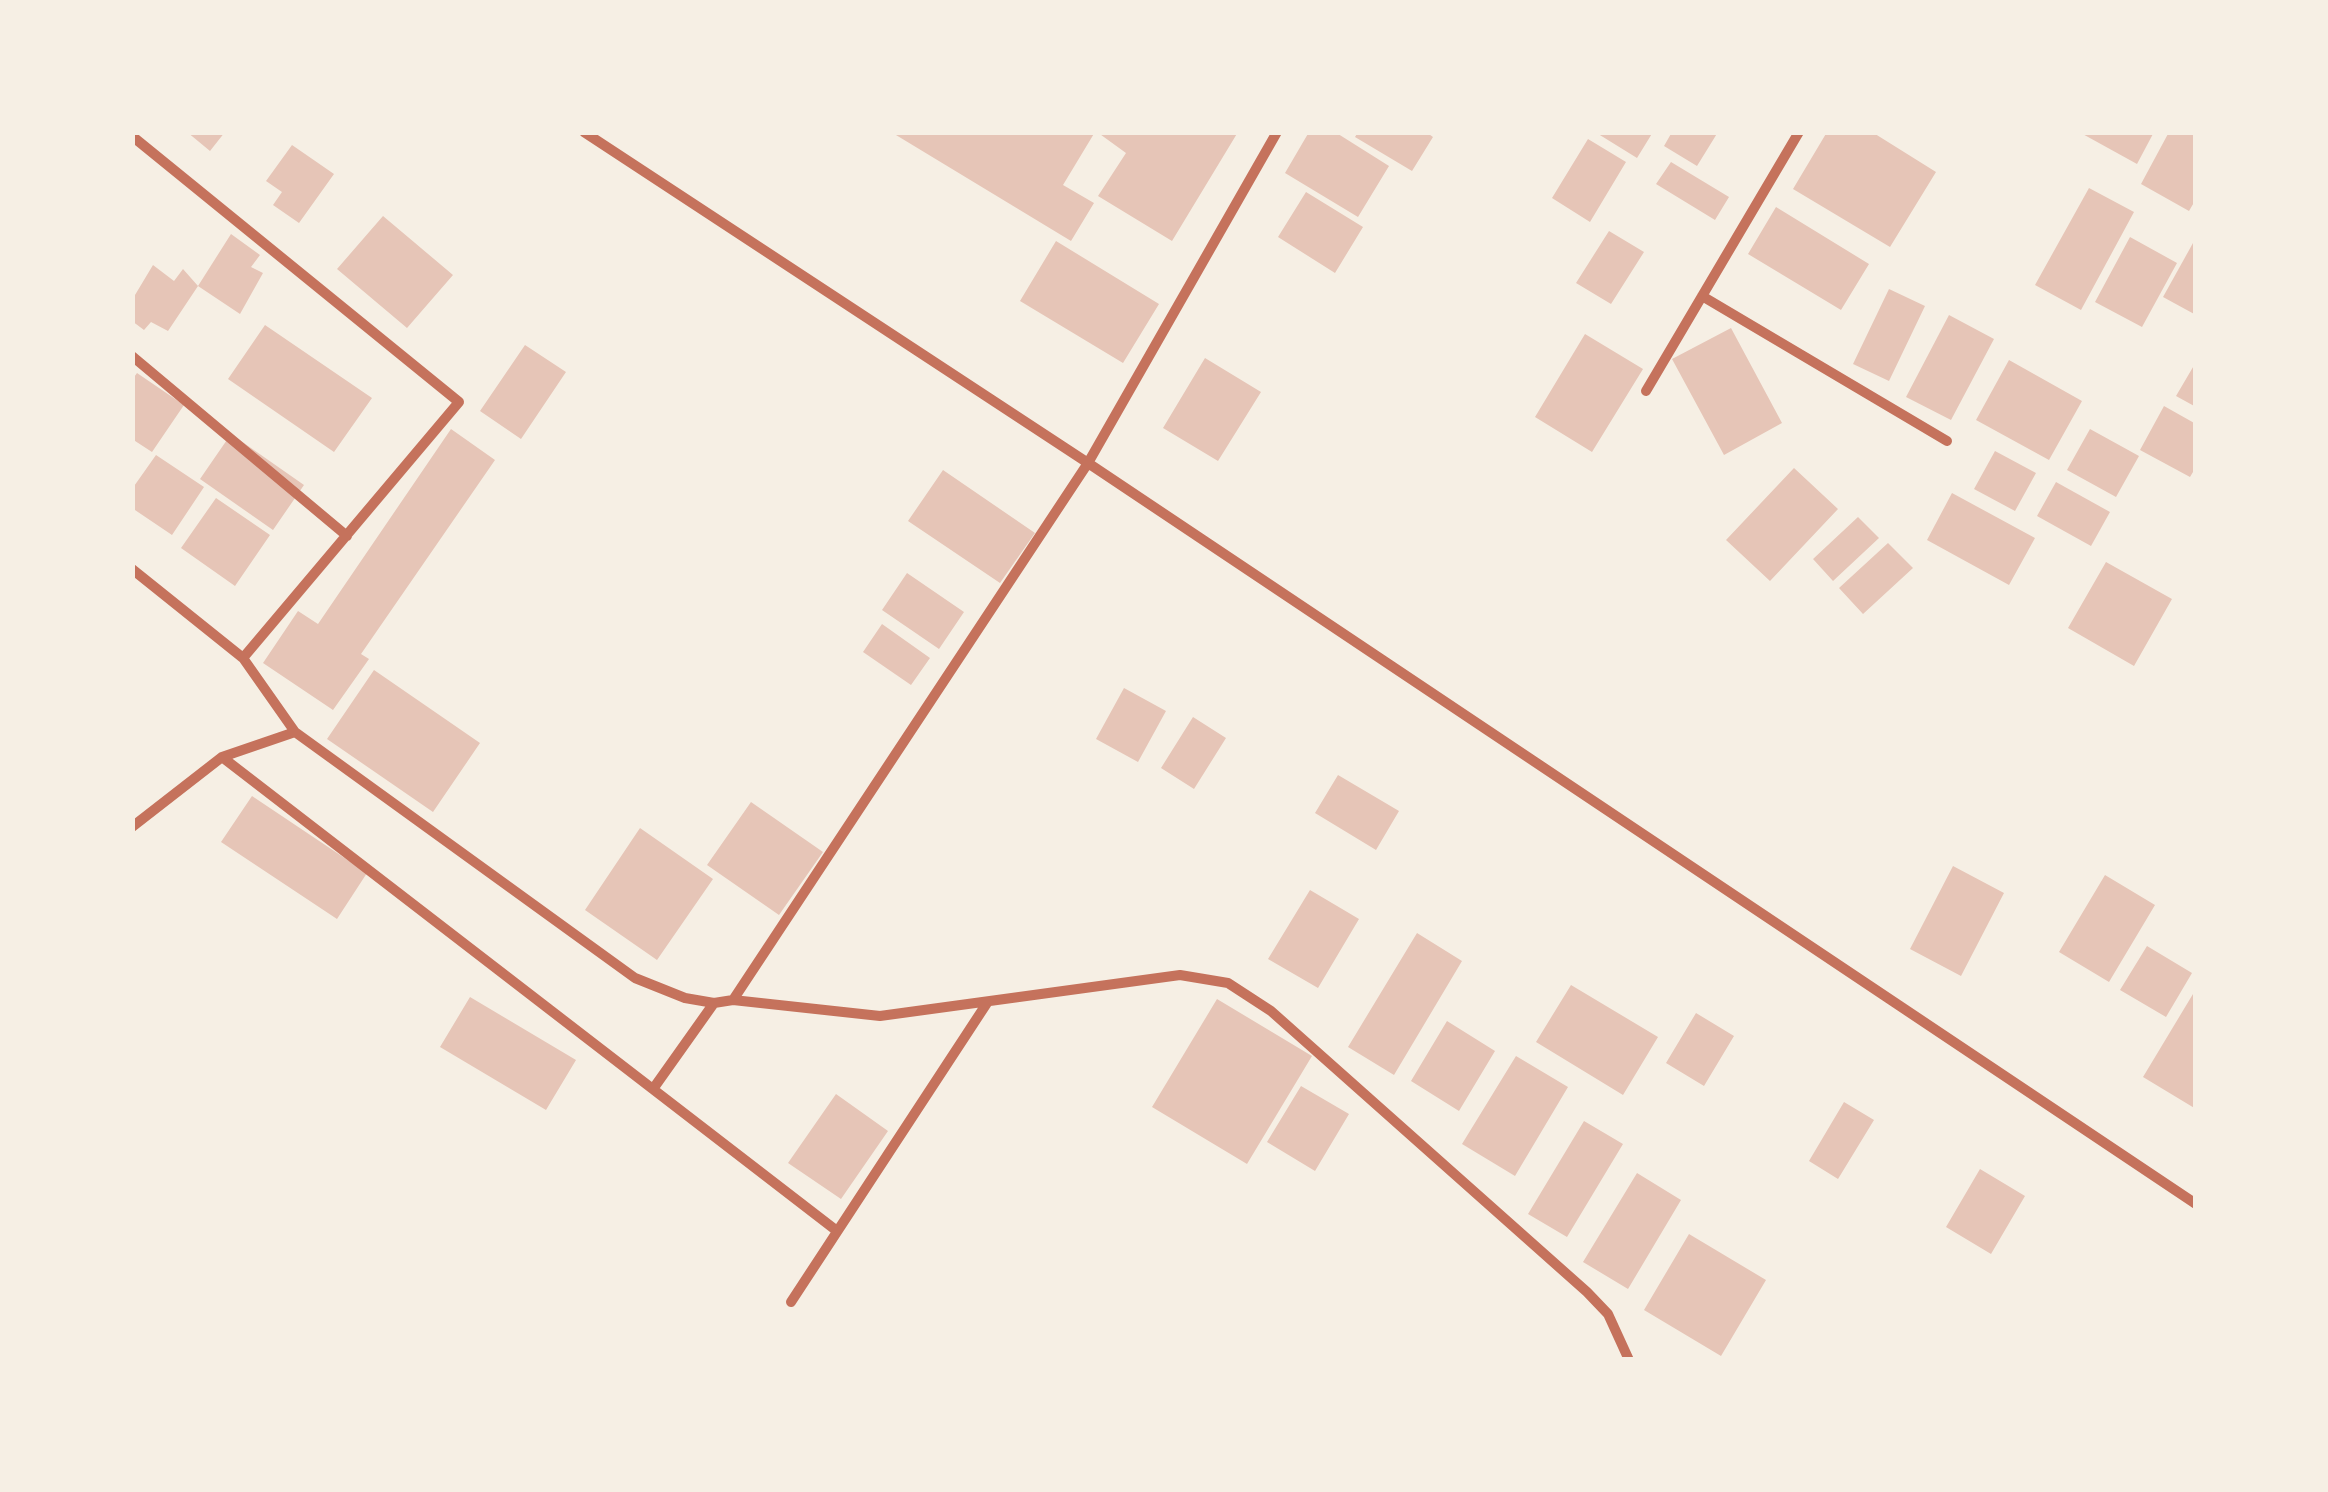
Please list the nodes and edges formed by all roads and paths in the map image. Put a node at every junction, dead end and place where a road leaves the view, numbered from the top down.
1 (584, 132) edge
2 (1277, 132) edge
3 (1798, 132) edge
4 (132, 136) edge
5 (1702, 296) junction
6 (132, 356) edge
7 (1646, 391) dead end
8 (1947, 441) dead end
9 (1088, 462) junction
10 (346, 536) junction
11 (132, 568) edge
12 (243, 658) junction
13 (294, 732) junction
14 (222, 757) junction
15 (137, 825) edge
16 (733, 1000) junction
17 (714, 1003) junction
18 (988, 1003) junction
19 (653, 1089) junction
20 (2196, 1204) edge
21 (838, 1231) junction
22 (791, 1302) dead end
23 (1628, 1360) edge

1 - 9 street
2 - 9 street
3 - 5 street
4 - 10 street
5 - 7 street
5 - 8 street
6 - 10 street
9 - 16 street
9 - 20 street
10 - 12 street
11 - 12 street
12 - 13 street
13 - 14 street
13 - 17 street
14 - 15 street
14 - 19 street
16 - 17 street
16 - 18 street
17 - 19 street
18 - 21 street
18 - 23 street
19 - 21 street
21 - 22 street

